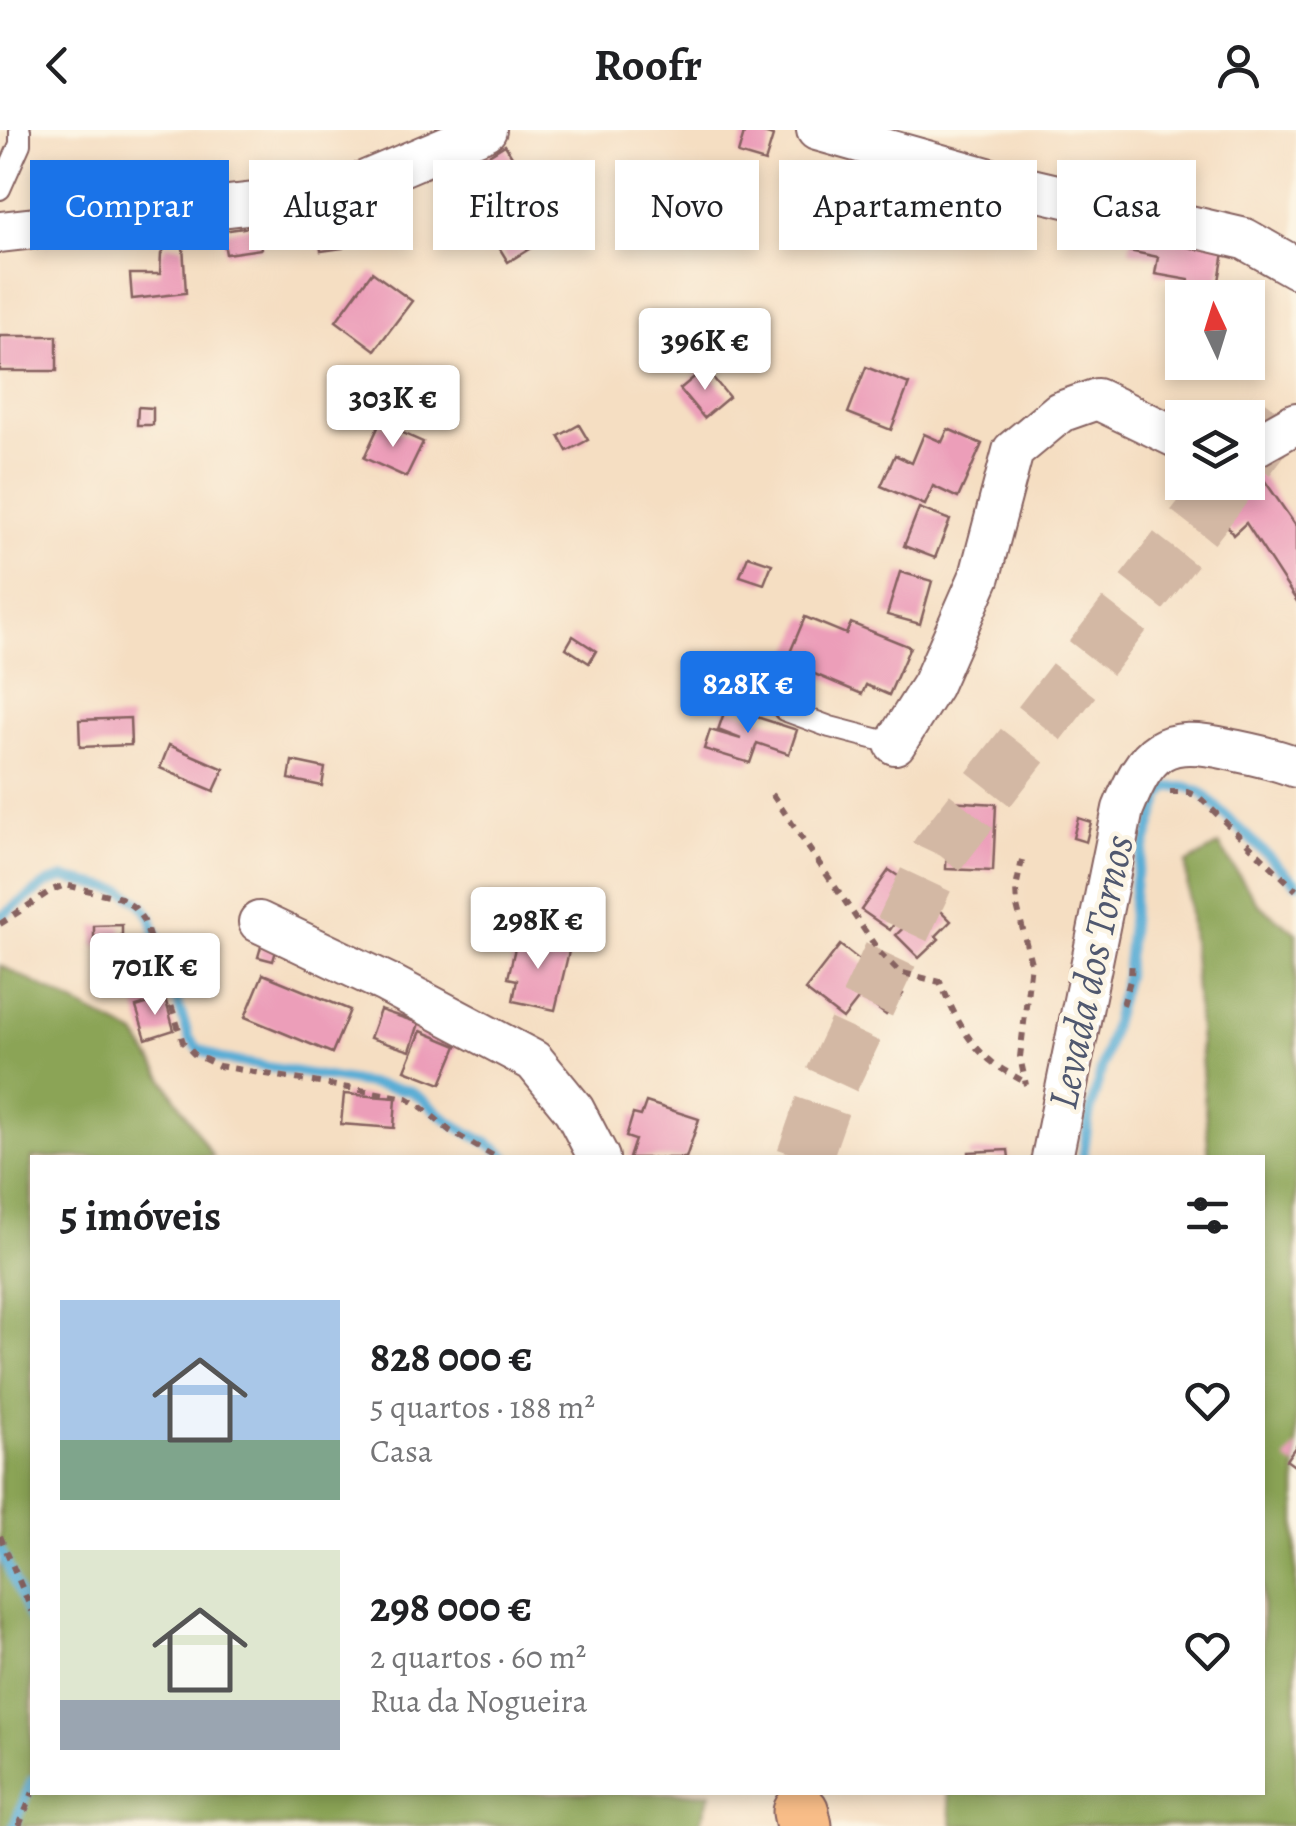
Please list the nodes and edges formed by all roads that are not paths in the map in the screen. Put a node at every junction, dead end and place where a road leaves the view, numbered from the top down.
1 (20, 130) edge
2 (486, 130) edge
3 (817, 130) edge
4 (0, 189) edge
5 (0, 232) edge
6 (1296, 268) edge
7 (1294, 429) edge
8 (1165, 432) edge
9 (1265, 442) edge
10 (784, 710) dead end
11 (895, 744) joint
12 (1296, 767) edge
13 (259, 922) dead end
14 (597, 1155) edge
15 (1053, 1155) edge

1 - 4 lane
2 - 5 street
3 - 6 street
7 - 9 street
8 - 11 street
10 - 11 lane
12 - 15 street
13 - 14 street

